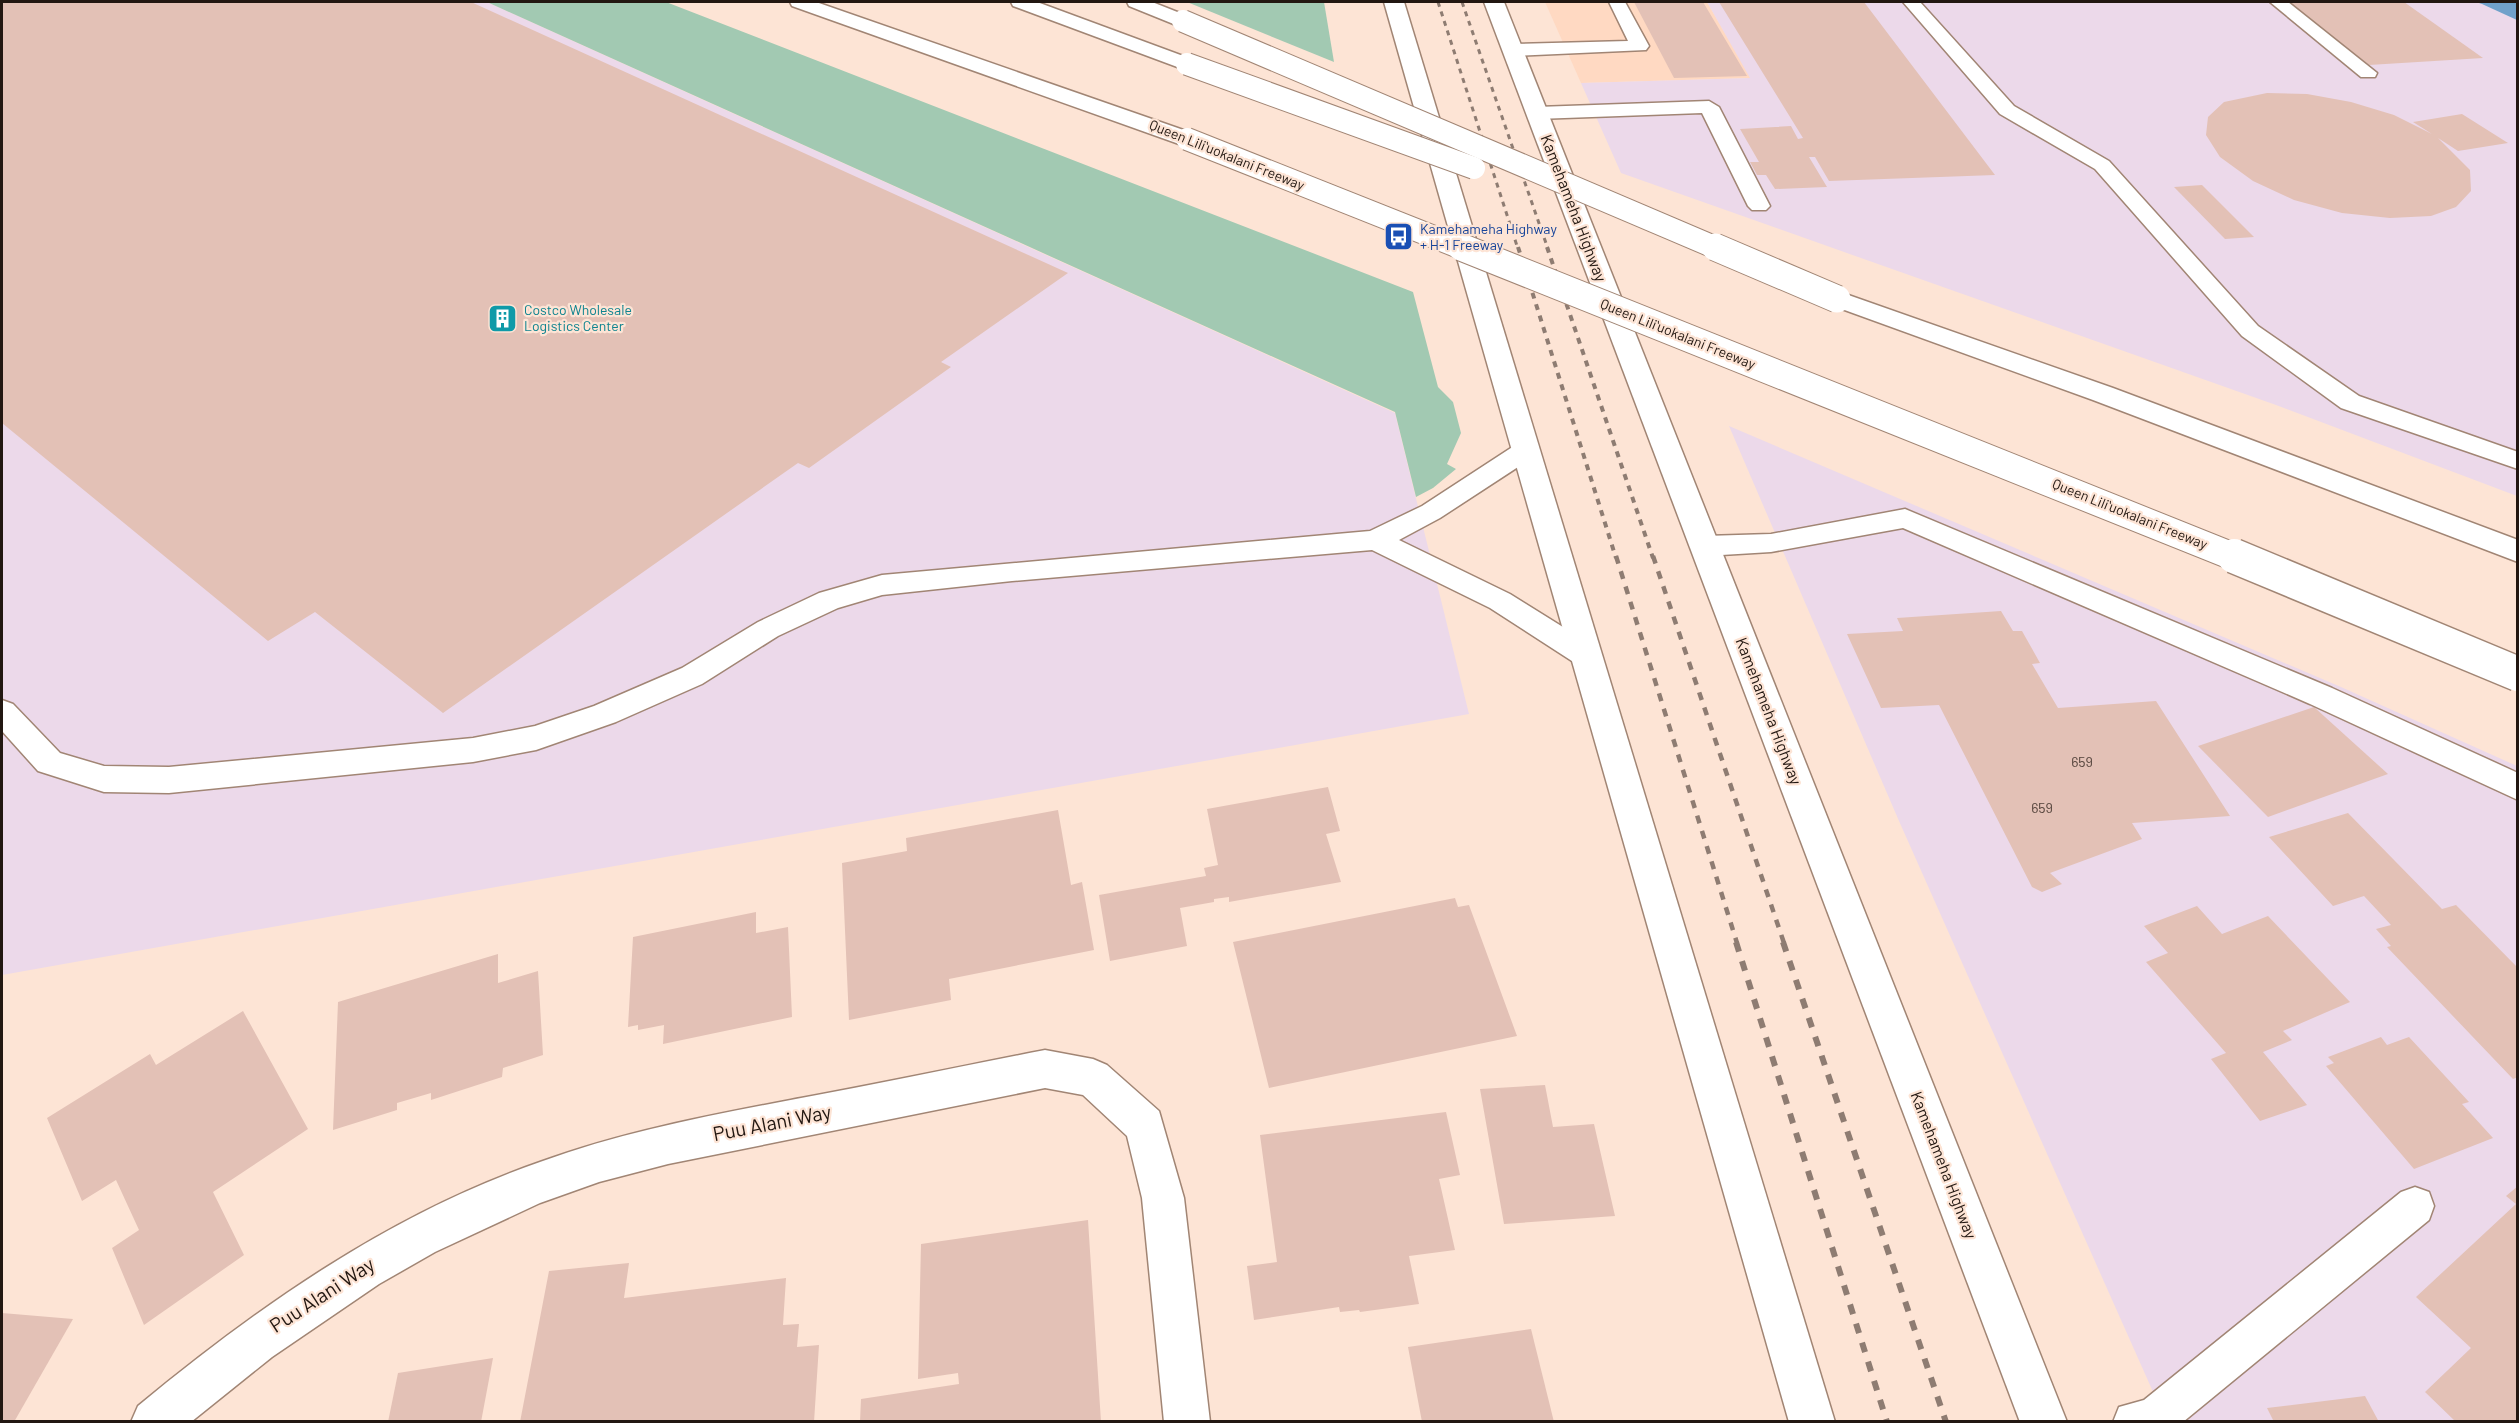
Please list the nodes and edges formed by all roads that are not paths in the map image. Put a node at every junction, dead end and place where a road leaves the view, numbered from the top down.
1 (799, 2) edge
2 (836, 2) edge
3 (1020, 2) edge
4 (1136, 2) edge
5 (1394, 2) edge
6 (1494, 2) edge
7 (1617, 2) edge
8 (1911, 2) edge
9 (2278, 2) edge
10 (1512, 50) junction
11 (2368, 73) dead end
12 (1537, 113) junction
13 (1187, 139) junction
14 (1760, 206) dead end
15 (1837, 299) junction
16 (1526, 450) junction
17 (2517, 461) edge
18 (1375, 540) junction
19 (1705, 546) junction
20 (2517, 552) edge
21 (1585, 655) junction
22 (2517, 674) edge
23 (2, 712) edge
24 (2517, 787) edge
25 (2415, 1206) dead end
26 (154, 1422) edge
27 (1187, 1422) edge
28 (1812, 1422) edge
29 (2044, 1422) edge
30 (2134, 1422) edge

1 - 13 main road
2 - 13 main road, Queen Liliʻuokalani Freeway
3 - 15 main road, bridge
4 - 15 main road, bridge
5 - 16 main road
6 - 10 main road, Kamehameha Highway
7 - 10 lane
8 - 17 lane
9 - 11 lane
10 - 12 main road, Kamehameha Highway
12 - 14 lane
12 - 19 main road, Kamehameha Highway
13 - 22 main road, Queen Liliʻuokalani Freeway, bridge
15 - 20 main road
16 - 18 lane
16 - 21 main road
18 - 21 lane
18 - 23 lane
19 - 24 lane
19 - 29 main road, Kamehameha Highway
21 - 28 main road
25 - 30 lane
26 - 27 main road, Puu Alani Way

